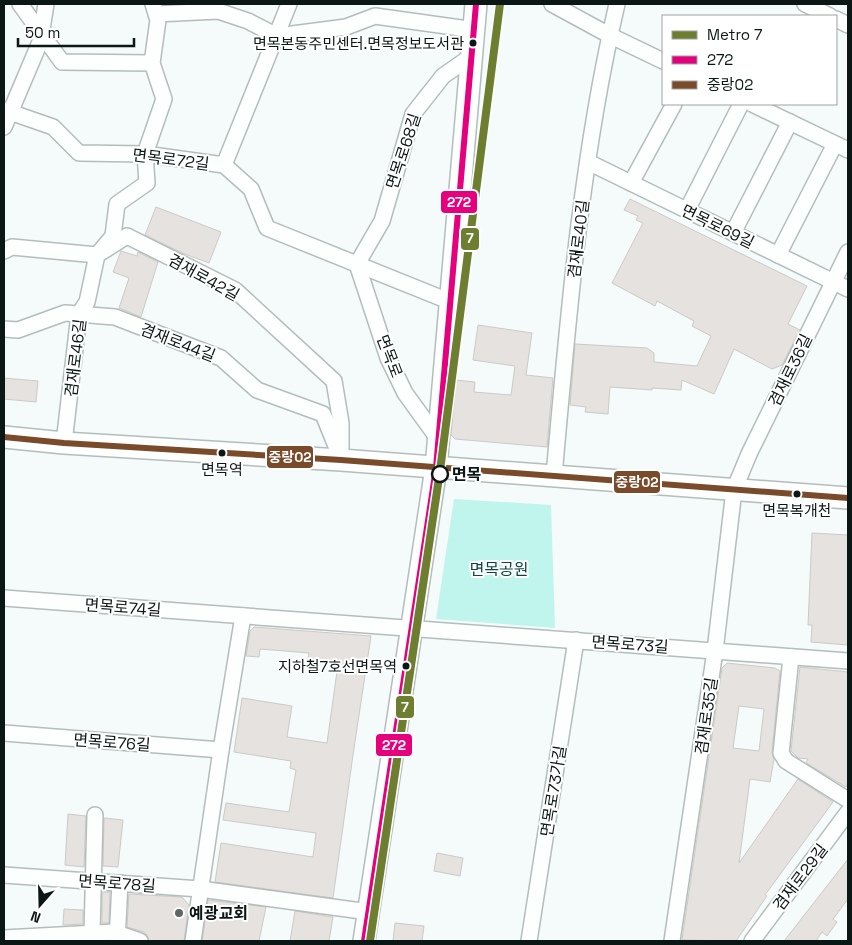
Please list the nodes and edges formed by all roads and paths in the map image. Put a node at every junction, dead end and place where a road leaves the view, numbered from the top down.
1 (20, 4) edge
2 (46, 4) edge
3 (289, 4) edge
4 (552, 4) edge
5 (617, 4) edge
6 (805, 4) edge
7 (474, 5) edge
8 (154, 9) edge
9 (828, 15) edge
10 (475, 30) junction
11 (41, 31) junction
12 (609, 35) junction
13 (277, 36) junction
14 (473, 55) junction
15 (662, 61) edge
16 (152, 63) junction
17 (673, 105) edge
18 (740, 105) edge
19 (754, 105) edge
20 (7, 111) edge
21 (790, 122) junction
22 (4, 127) edge
23 (842, 147) edge
24 (145, 154) junction
25 (588, 162) junction
26 (224, 165) junction
27 (631, 183) junction
28 (686, 210) junction
29 (733, 233) junction
30 (4, 250) edge
31 (848, 252) edge
32 (98, 254) junction
33 (778, 255) junction
34 (357, 264) junction
35 (833, 282) junction
36 (848, 289) edge
37 (451, 302) junction
38 (79, 314) junction
39 (4, 329) edge
40 (4, 437) edge
41 (438, 440) junction
42 (64, 443) junction
43 (342, 460) junction
44 (436, 468) junction
45 (554, 476) junction
46 (734, 490) junction
47 (848, 498) edge
48 (4, 598) edge
49 (243, 616) junction
50 (411, 628) junction
51 (576, 640) junction
52 (715, 651) junction
53 (791, 658) junction
54 (848, 661) edge
55 (4, 733) edge
56 (221, 750) junction
57 (848, 800) edge
58 (848, 812) edge
59 (96, 815) dead end
60 (4, 875) edge
61 (93, 881) junction
62 (120, 883) junction
63 (200, 889) junction
64 (369, 912) junction
65 (92, 934) junction
66 (117, 937) edge
67 (4, 938) edge
68 (76, 938) edge
69 (140, 941) edge
70 (193, 941) edge
71 (364, 941) edge
72 (529, 941) edge
73 (672, 941) edge
74 (752, 941) edge

1 - 11 street
2 - 11 street
3 - 13 street
4 - 12 street
5 - 12 street, 겸재로40길
6 - 9 street
7 - 10 main road
8 - 13 street
8 - 16 street, 겸재로46길
10 - 13 street
10 - 14 main road
11 - 16 street
11 - 20 street
12 - 15 street
12 - 25 street, 겸재로40길
13 - 26 street
14 - 34 street, 면목로68길
14 - 37 main road
16 - 24 street, 겸재로46길
17 - 27 street
18 - 28 street
19 - 21 street
20 - 22 street
20 - 24 street, 면목로72길
21 - 23 street
21 - 29 street
23 - 33 street
24 - 26 street, 면목로72길
24 - 32 street, 겸재로46길
25 - 27 street, 면목로69길
25 - 45 street, 겸재로40길
26 - 34 street, 면목로72길
27 - 28 street, 면목로69길
28 - 29 street, 면목로69길
29 - 33 street, 면목로69길
30 - 32 street
31 - 35 street, 겸재로36길
32 - 38 street, 겸재로46길
32 - 43 street, 겸재로42길
33 - 35 street, 면목로69길
34 - 37 street, 면목로72길
34 - 41 street, 면목로
35 - 36 street, 면목로69길
35 - 46 street, 겸재로36길
37 - 41 main road
38 - 39 street, 겸재로44길
38 - 42 street, 겸재로46길
38 - 43 street, 겸재로44길
40 - 42 main road
41 - 44 main road
42 - 43 main road
43 - 44 main road
44 - 45 main road
44 - 50 main road
45 - 46 main road
46 - 47 main road
46 - 52 street, 겸재로35길
48 - 49 street, 면목로74길
49 - 50 street, 면목로74길
49 - 56 street
50 - 51 street, 면목로73길
50 - 64 main road
51 - 52 street, 면목로73길
51 - 72 street, 면목로73가길
52 - 53 street, 면목로73길
52 - 73 street, 겸재로35길
53 - 54 street, 면목로73길
53 - 57 street
55 - 56 street, 면목로76길
56 - 63 street
58 - 74 street, 겸재로29길
59 - 61 street
60 - 61 street, 면목로78길
61 - 62 street, 면목로78길
61 - 65 street
62 - 63 street, 면목로78길
62 - 66 street
63 - 64 street, 면목로78길
63 - 70 street
64 - 71 main road
65 - 66 street
65 - 68 street
66 - 69 street
67 - 68 street

